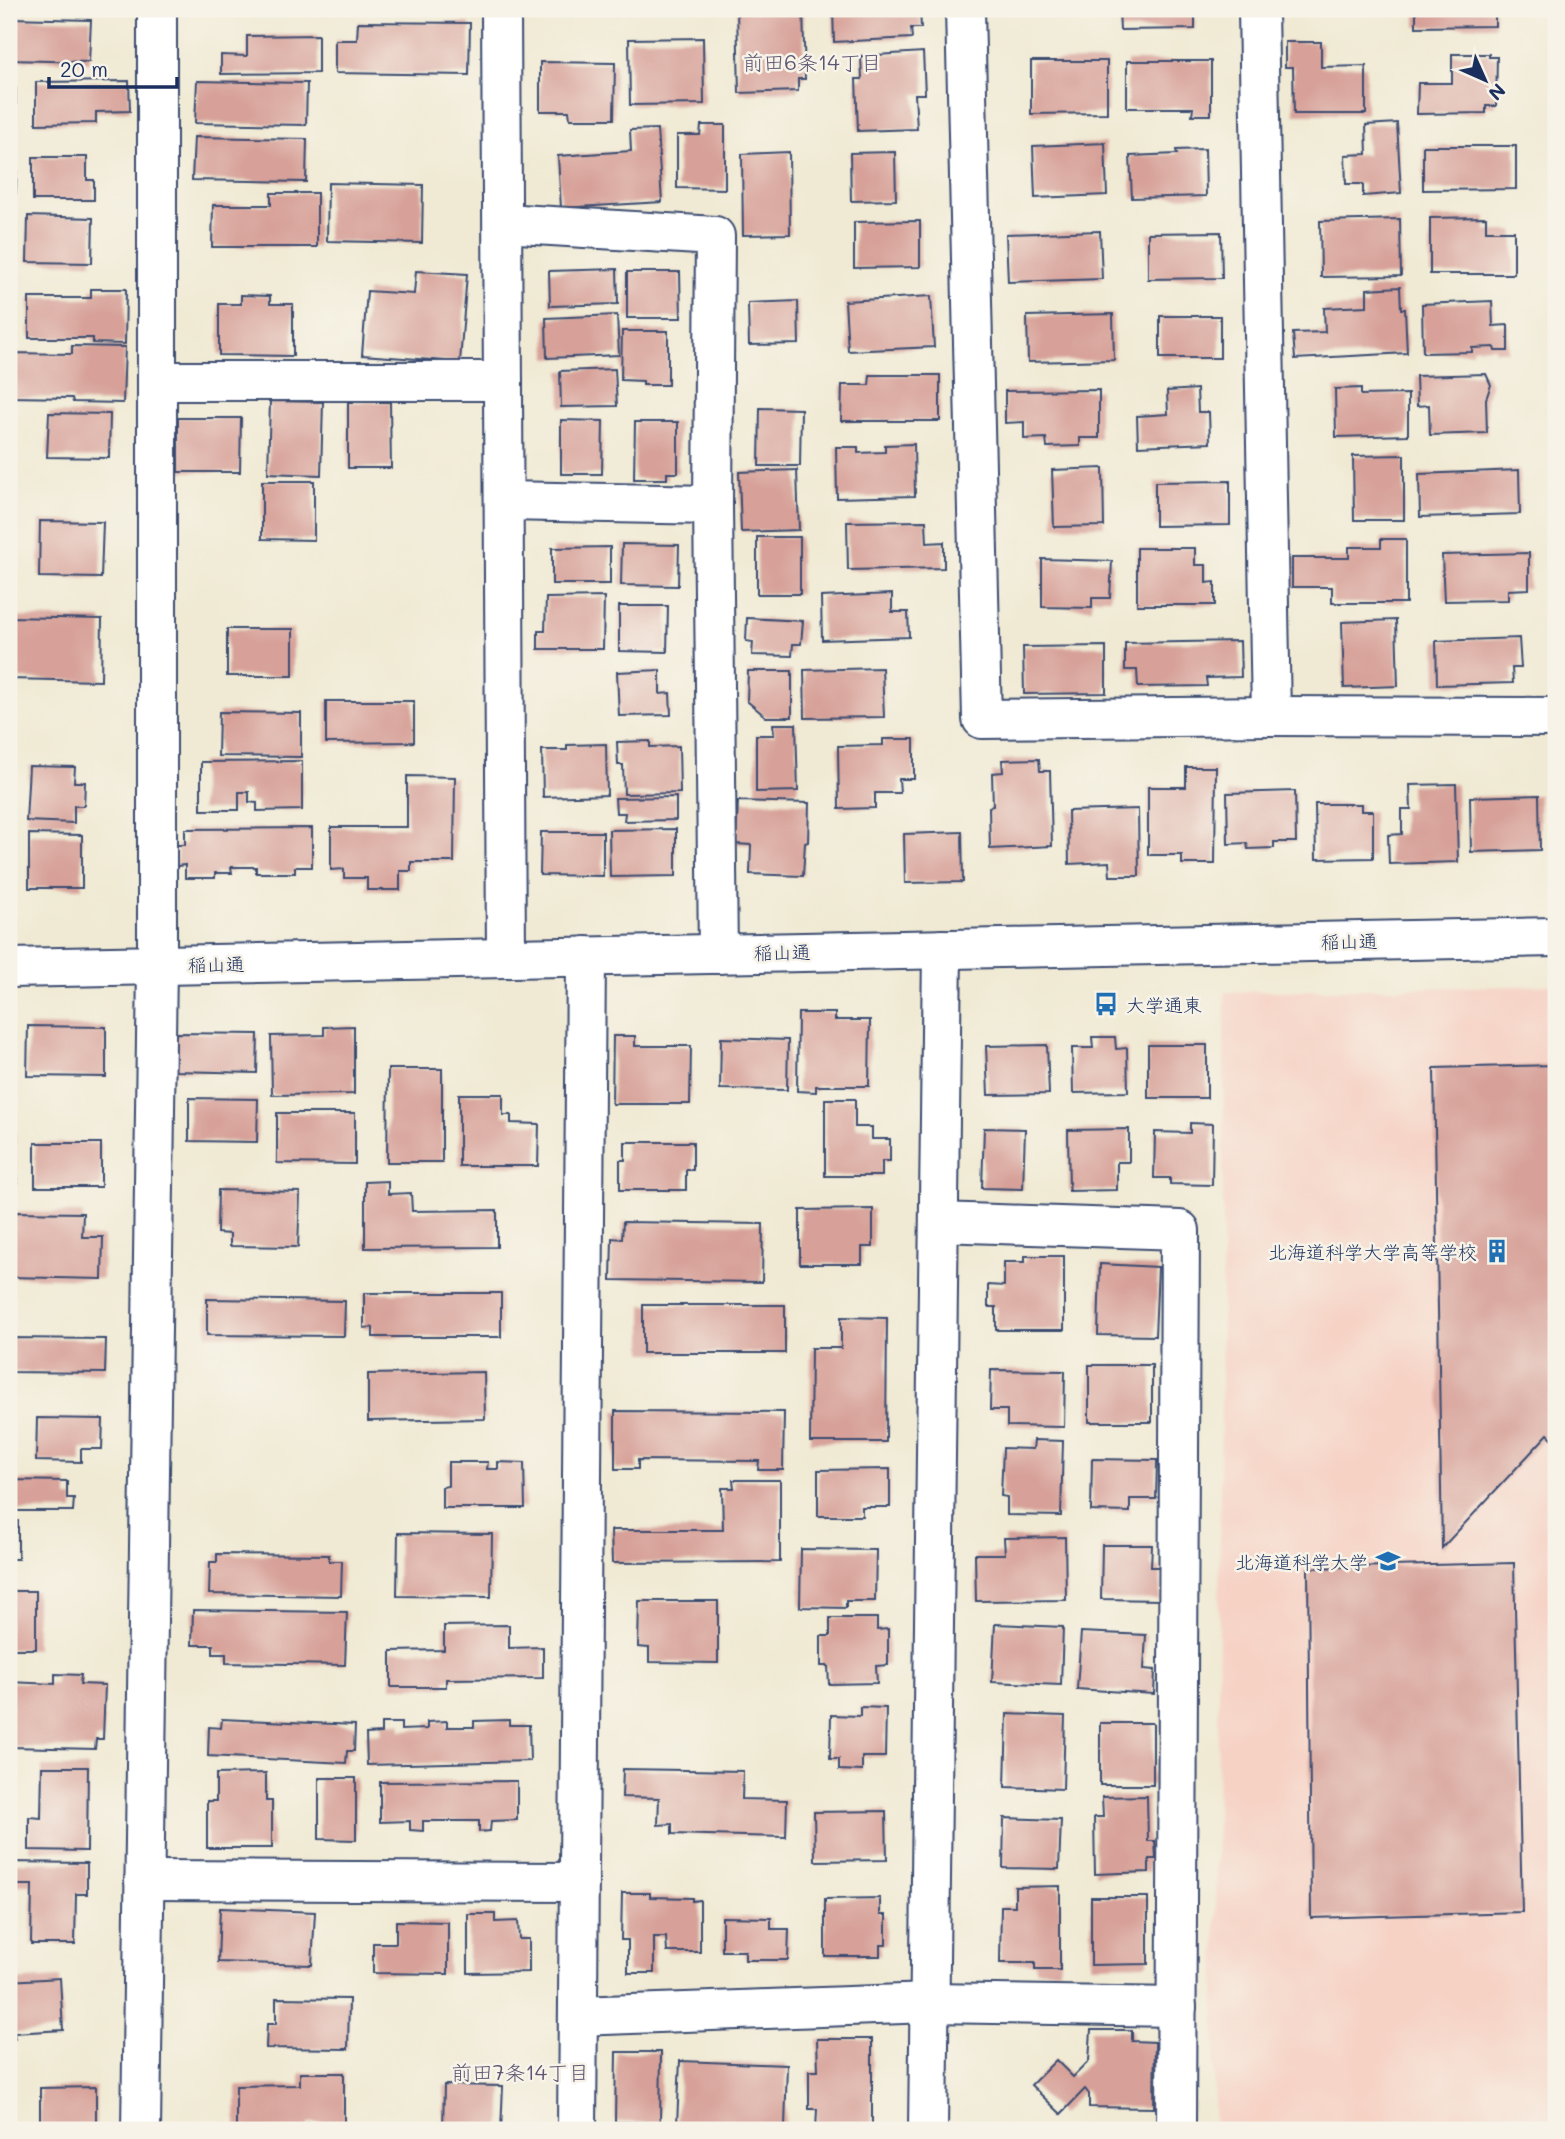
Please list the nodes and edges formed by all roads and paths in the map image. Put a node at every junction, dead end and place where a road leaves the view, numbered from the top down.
1 (157, 9) edge
2 (501, 9) edge
3 (965, 9) edge
4 (1258, 9) edge
5 (503, 223) junction
6 (503, 380) junction
7 (157, 381) junction
8 (504, 501) junction
9 (713, 505) junction
10 (1271, 716) junction
11 (1556, 717) edge
12 (1556, 937) edge
13 (942, 949) junction
14 (718, 954) junction
15 (586, 956) junction
16 (506, 958) junction
17 (157, 965) junction
18 (9, 968) edge
19 (939, 1222) junction
20 (144, 1880) junction
21 (579, 1882) junction
22 (930, 2003) junction
23 (1177, 2007) junction
24 (578, 2016) junction
25 (141, 2130) edge
26 (577, 2130) edge
27 (929, 2130) edge
28 (1176, 2130) edge

1 - 7 street
2 - 5 street
3 - 10 street
4 - 10 street
5 - 6 street
5 - 9 street
6 - 7 street
6 - 8 street
7 - 17 street
8 - 9 street
8 - 16 street
9 - 14 street
10 - 11 street
12 - 13 street, 稲山通
13 - 14 street, 稲山通
13 - 19 street
14 - 15 street, 稲山通
15 - 16 street, 稲山通
15 - 21 street
16 - 17 street, 稲山通
17 - 18 street, 稲山通
17 - 20 street
19 - 22 street
19 - 23 street
20 - 21 street
20 - 25 street
21 - 24 street
22 - 23 street
22 - 24 street
22 - 27 street
23 - 28 street
24 - 26 street

